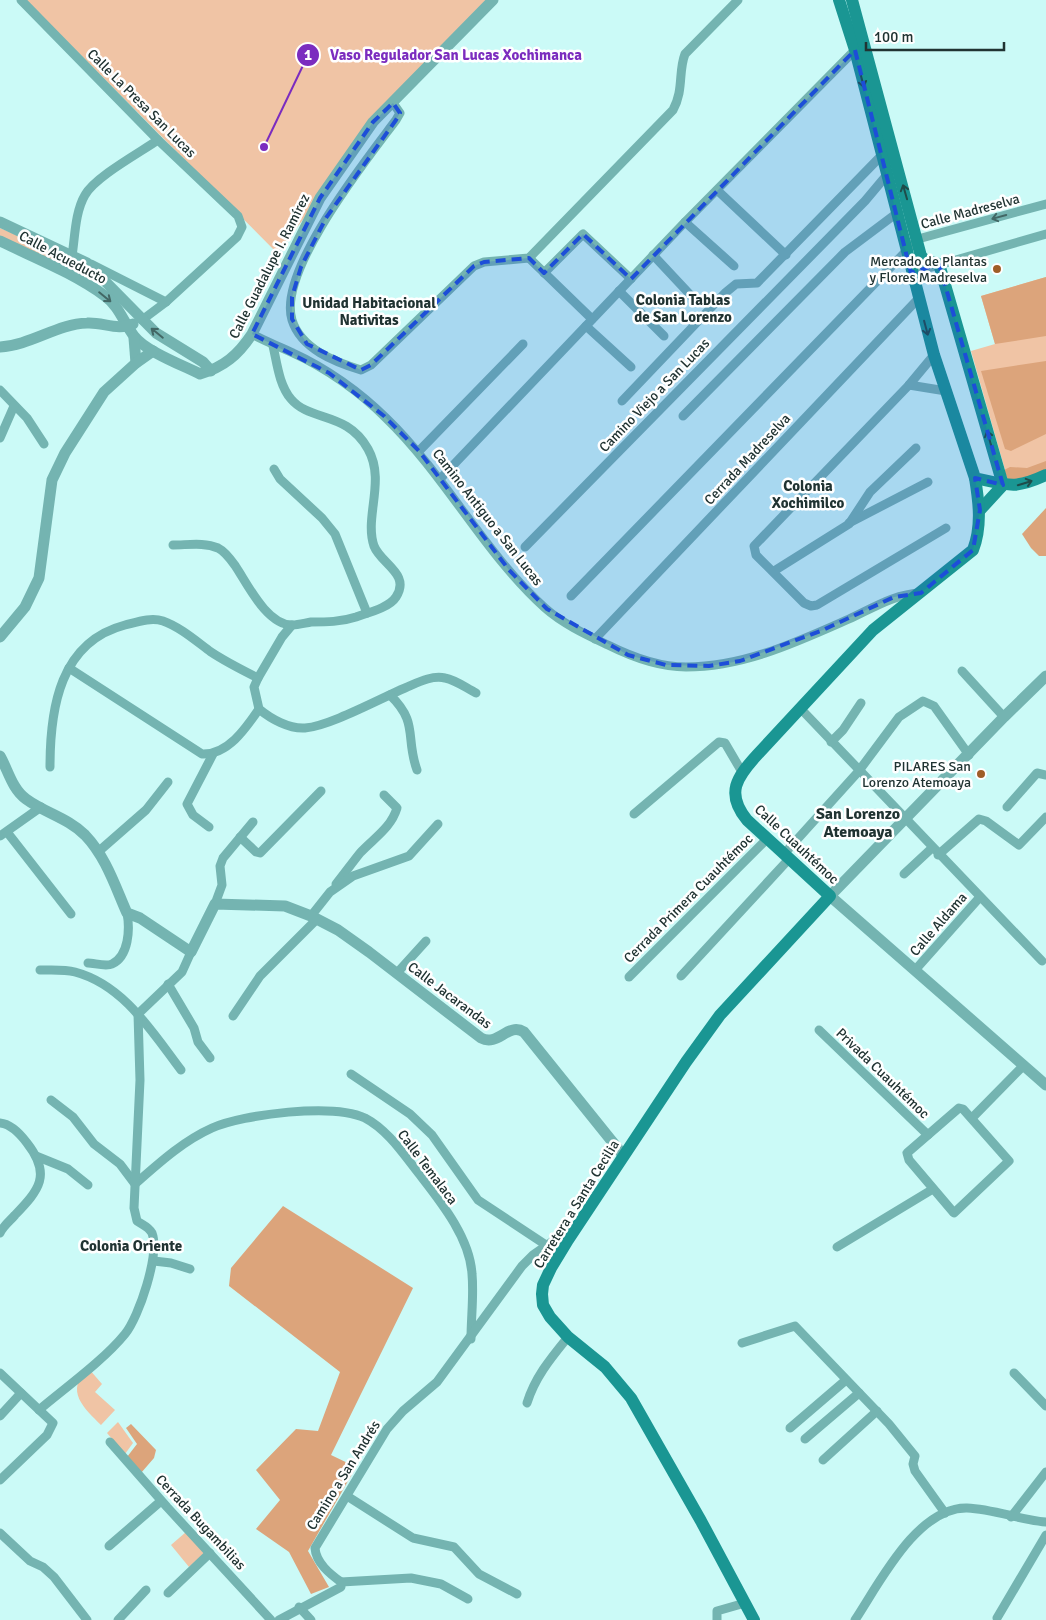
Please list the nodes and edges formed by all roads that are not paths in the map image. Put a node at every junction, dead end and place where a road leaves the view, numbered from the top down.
1 (21, 0) edge
2 (493, 0) edge
3 (738, 0) edge
4 (839, 0) edge
5 (852, 0) edge
6 (855, 50) junction
7 (393, 103) junction
8 (158, 140) junction
9 (881, 156) junction
10 (886, 176) junction
11 (717, 190) junction
12 (1046, 204) edge
13 (897, 213) junction
14 (0, 222) edge
15 (685, 222) junction
16 (1046, 234) edge
17 (918, 239) junction
18 (0, 241) edge
19 (907, 251) junction
20 (786, 255) junction
21 (653, 256) junction
22 (529, 258) junction
23 (79, 259) junction
24 (939, 264) junction
25 (734, 266) dead end
26 (544, 273) junction
27 (911, 273) junction
28 (74, 277) junction
29 (630, 279) junction
30 (619, 291) junction
31 (918, 298) junction
32 (166, 302) junction
33 (697, 302) dead end
34 (142, 320) junction
35 (589, 323) junction
36 (128, 326) junction
37 (252, 334) junction
38 (664, 336) dead end
39 (134, 338) junction
40 (523, 344) dead end
41 (273, 346) junction
42 (0, 347) edge
43 (177, 347) junction
44 (153, 350) junction
45 (934, 355) junction
46 (169, 358) junction
47 (136, 363) junction
48 (631, 367) dead end
49 (212, 371) junction
50 (909, 385) junction
51 (0, 390) edge
52 (946, 391) junction
53 (622, 401) dead end
54 (14, 406) junction
55 (682, 416) dead end
56 (0, 438) edge
57 (44, 444) dead end
58 (916, 448) dead end
59 (419, 451) junction
60 (274, 469) dead end
61 (1046, 475) edge
62 (975, 478) junction
63 (440, 479) junction
64 (928, 482) dead end
65 (1003, 485) junction
66 (980, 510) junction
67 (849, 524) junction
68 (946, 528) dead end
69 (173, 545) dead end
70 (525, 547) dead end
71 (774, 572) junction
72 (921, 593) junction
73 (571, 596) dead end
74 (367, 613) junction
75 (292, 625) junction
76 (0, 637) edge
77 (595, 639) junction
78 (68, 668) junction
79 (962, 671) dead end
80 (1046, 676) edge
81 (258, 678) junction
82 (476, 693) dead end
83 (390, 694) junction
84 (861, 703) dead end
85 (800, 708) junction
86 (260, 709) junction
87 (1004, 717) junction
88 (831, 742) junction
89 (212, 754) junction
90 (969, 755) junction
91 (0, 756) edge
92 (50, 767) dead end
93 (417, 770) dead end
94 (742, 772) junction
95 (858, 772) junction
96 (1046, 775) edge
97 (168, 782) dead end
98 (321, 790) dead end
99 (384, 795) dead end
100 (41, 807) junction
101 (1007, 807) dead end
102 (634, 814) dead end
103 (1046, 817) edge
104 (904, 818) junction
105 (253, 822) dead end
106 (438, 824) dead end
107 (208, 827) dead end
108 (4, 834) edge
109 (240, 837) junction
110 (767, 839) junction
111 (98, 852) junction
112 (935, 852) junction
113 (786, 856) junction
114 (904, 874) dead end
115 (330, 892) junction
116 (830, 896) junction
117 (980, 897) junction
118 (215, 904) junction
119 (127, 913) junction
120 (71, 914) dead end
121 (314, 918) junction
122 (426, 941) dead end
123 (191, 952) junction
124 (1042, 961) dead end
125 (88, 963) dead end
126 (916, 969) junction
127 (40, 970) dead end
128 (396, 973) junction
129 (681, 976) dead end
130 (629, 977) dead end
131 (168, 984) junction
132 (138, 1014) junction
133 (232, 1016) dead end
134 (819, 1030) dead end
135 (210, 1058) dead end
136 (1024, 1065) junction
137 (181, 1070) dead end
138 (351, 1074) dead end
139 (1046, 1084) edge
140 (51, 1100) dead end
141 (972, 1118) junction
142 (0, 1124) edge
143 (928, 1135) junction
144 (623, 1155) junction
145 (36, 1156) junction
146 (136, 1184) junction
147 (88, 1185) dead end
148 (933, 1189) junction
149 (578, 1224) junction
150 (0, 1231) edge
151 (546, 1245) junction
152 (837, 1247) dead end
153 (154, 1261) junction
154 (190, 1269) dead end
155 (568, 1337) junction
156 (471, 1339) junction
157 (742, 1343) dead end
158 (0, 1373) edge
159 (1014, 1373) dead end
160 (846, 1380) junction
161 (21, 1393) junction
162 (859, 1393) junction
163 (527, 1403) dead end
164 (1046, 1406) edge
165 (39, 1410) junction
166 (877, 1412) junction
167 (0, 1416) edge
168 (790, 1428) dead end
169 (804, 1439) dead end
170 (110, 1442) dead end
171 (823, 1460) dead end
172 (1046, 1472) edge
173 (0, 1480) edge
174 (347, 1496) junction
175 (161, 1501) junction
176 (945, 1513) junction
177 (1011, 1517) junction
178 (1046, 1522) edge
179 (0, 1533) edge
180 (1046, 1535) edge
181 (109, 1546) dead end
182 (210, 1553) junction
183 (341, 1582) junction
184 (146, 1590) dead end
185 (168, 1593) dead end
186 (517, 1594) dead end
187 (468, 1599) dead end
188 (745, 1603) junction
189 (300, 1608) junction
190 (997, 1618) dead end
191 (87, 1620) edge
192 (118, 1620) edge
193 (271, 1620) edge
194 (279, 1620) edge
195 (311, 1620) edge
196 (717, 1620) edge
197 (754, 1620) edge
198 (856, 1620) edge

1 - 8 street, Calle La Presa San Lucas
2 - 7 street, Calle Guadalupe I. Ramírez
3 - 22 street
4 - 6 main road, Calle Cuauhtémoc
17 -> 5 main road
6 -> 9 main road, Calle Cuauhtémoc
6 - 11 street
7 - 22 street
7 - 37 street, Calle Guadalupe I. Ramírez
8 - 23 street
8 - 32 street, Calle La Presa San Lucas
9 - 10 main road, Calle Cuauhtémoc
9 - 20 street
10 - 13 main road, Calle Cuauhtémoc
10 - 70 street, Camino Viejo a San Lucas
11 - 15 street
11 - 20 street
12 -> 17 street, Calle Madreselva
13 - 19 main road, Calle Cuauhtémoc
13 - 55 street
14 - 23 street, Calle Acueducto
15 - 21 street
15 - 25 street
16 - 24 street
17 - 19 street, Calle Madreselva
17 - 24 main road
18 - 28 street, Calle Acueducto
19 - 27 main road, Calle Cuauhtémoc
19 - 73 street, Calle Madreselva
20 - 53 street
21 - 29 street
21 - 33 street
22 - 26 street
23 - 28 street
23 - 32 street, Calle Acueducto
23 - 34 street, Calle Acueducto
24 - 27 street
65 -> 24 main road
26 - 29 street
26 - 35 street
27 - 31 main road, Calle Cuauhtémoc
28 -> 36 street, Calle Acueducto
29 - 30 street
30 - 35 street
30 - 38 street
31 -> 45 main road, Calle Cuauhtémoc
31 - 77 street, Cerrada Madreselva
32 - 34 street
34 - 36 street
43 -> 34 street, Calle Acueducto
35 - 48 street
35 - 63 street
36 - 39 street
36 - 42 street
37 - 41 street, Camino Antiguo a San Lucas
37 - 49 street, Calle Guadalupe I. Ramírez
39 - 44 street
39 - 47 street
40 - 59 street
41 - 59 street, Camino Antiguo a San Lucas
41 - 74 street
43 - 46 street
43 - 49 street, Calle Acueducto
44 - 46 street
44 - 47 street
45 - 50 street
45 - 52 main road, Calle Cuauhtémoc
46 - 49 street
47 - 76 street
50 - 52 street
50 - 71 street
51 - 54 street
52 - 62 main road, Calle Cuauhtémoc
54 - 56 street
54 - 57 street
58 - 67 street
59 - 63 street, Camino Antiguo a San Lucas
60 - 74 street
65 -> 61 main road
62 - 65 main road
62 - 66 main road, Calle Cuauhtémoc
63 - 77 street, Camino Antiguo a San Lucas
64 - 67 street
65 - 66 main road
66 - 72 main road, Calle Cuauhtémoc
67 - 71 street
68 - 71 street
69 - 75 street
72 - 77 street, Camino Antiguo a San Lucas
72 - 85 main road, Calle Cuauhtémoc
74 - 75 street
75 - 81 street
78 - 81 street
78 - 89 street
78 - 92 street
79 - 87 street
80 - 87 street
81 - 86 street
82 - 83 street
83 - 86 street
83 - 93 street
84 - 88 street
85 - 88 street
85 - 94 main road, Calle Cuauhtémoc
86 - 89 street
87 - 90 street
88 - 95 street
89 - 107 street
90 - 95 street
90 - 104 street
91 - 100 street
94 - 102 street
94 - 110 main road, Calle Cuauhtémoc
95 - 104 street
95 - 113 street
96 - 101 street
97 - 111 street
98 - 109 street
99 - 115 street
100 - 108 street
100 - 111 street
103 - 112 street
104 - 112 street
104 - 116 street
105 - 109 street
106 - 115 street
108 - 120 street
109 - 118 street
110 - 113 main road, Calle Cuauhtémoc
110 - 130 street, Cerrada Primera Cuauhtémoc
111 - 119 street
112 - 114 street
112 - 117 street
113 - 116 main road, Calle Cuauhtémoc
113 - 129 street
115 - 121 street
116 - 126 street, Calle Cuauhtémoc
116 - 144 main road, Carretera a Santa Cecilia
117 - 124 street
117 - 126 street, Calle Aldama
118 - 121 street, Calle Jacarandas
118 - 123 street
119 - 123 street
119 - 125 street
121 - 128 street, Calle Jacarandas
121 - 133 street
122 - 128 street
123 - 131 street
126 - 136 street, Calle Cuauhtémoc
127 - 132 street
128 - 144 street, Calle Jacarandas
131 - 132 street
131 - 135 street
132 - 137 street
132 - 146 street
134 - 143 street, Privada Cuauhtémoc
136 - 139 street, Calle Cuauhtémoc
136 - 141 street
138 - 151 street
140 - 146 street
141 - 143 street
141 - 148 street
142 - 145 street
143 - 148 street
144 - 149 main road, Carretera a Santa Cecilia
145 - 147 street
145 - 150 street
146 - 153 street
146 - 156 street, Calle Temalaca
148 - 152 street
149 - 151 street, Camino a San Andrés
149 - 155 main road, Carretera a Santa Cecilia
151 - 156 street, Camino a San Andrés
153 - 154 street
153 - 165 street
155 - 163 street
155 - 188 main road, Carretera a Santa Cecilia
156 - 174 street, Camino a San Andrés
157 - 160 street
158 - 161 street
159 - 164 street
160 - 162 street
160 - 168 street
161 - 165 street
161 - 167 street
162 - 166 street
162 - 169 street
165 - 173 street
166 - 171 street
166 - 176 street
170 - 175 street, Cerrada Bugambilias
172 - 177 street
174 - 183 street, Camino a San Andrés
174 - 186 street
175 - 181 street
175 - 182 street, Cerrada Bugambilias
176 - 177 street
176 - 198 street
177 - 178 street
179 - 191 street
180 - 190 street
182 - 185 street
182 - 193 street, Cerrada Bugambilias
183 - 187 street
183 - 189 street
184 - 192 street
188 - 196 street
188 - 197 main road, Carretera a Santa Cecilia
189 - 194 street
189 - 195 street

